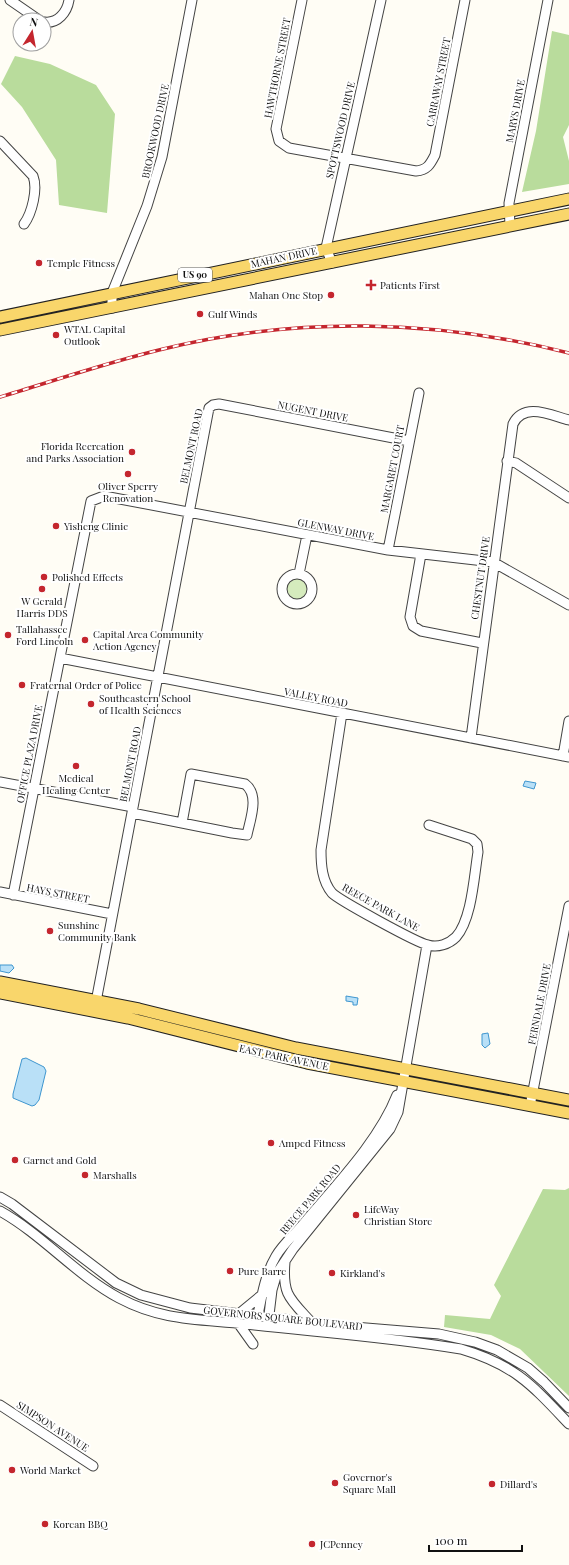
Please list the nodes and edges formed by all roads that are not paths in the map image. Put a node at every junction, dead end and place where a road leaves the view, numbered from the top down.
1 (10, 0) edge
2 (69, 0) edge
3 (192, 0) edge
4 (302, 0) edge
5 (381, 0) edge
6 (465, 0) edge
7 (548, 0) edge
8 (27, 12) edge
9 (52, 22) edge
10 (0, 141) edge
11 (345, 158) junction
12 (569, 199) edge
13 (509, 211) junction
14 (569, 214) edge
15 (24, 224) dead end
16 (510, 226) junction
17 (326, 248) junction
18 (332, 263) junction
19 (221, 270) junction
20 (221, 285) junction
21 (112, 293) junction
22 (112, 308) junction
23 (32, 310) junction
24 (0, 317) edge
25 (35, 323) junction
26 (0, 330) edge
27 (419, 393) dead end
28 (213, 405) joint
29 (569, 420) edge
30 (409, 441) junction
31 (507, 462) junction
32 (569, 498) edge
33 (91, 500) joint
34 (189, 512) junction
35 (307, 535) junction
36 (388, 550) junction
37 (421, 554) junction
38 (494, 562) junction
39 (299, 574) dead end
40 (569, 605) edge
41 (482, 643) junction
42 (60, 658) junction
43 (158, 677) junction
44 (342, 713) junction
45 (569, 721) edge
46 (471, 738) junction
47 (566, 756) edge
48 (0, 782) edge
49 (34, 788) junction
50 (132, 810) junction
51 (182, 823) junction
52 (429, 825) dead end
53 (0, 892) edge
54 (13, 895) junction
55 (569, 906) edge
56 (112, 914) junction
57 (567, 931) edge
58 (427, 945) junction
59 (0, 982) edge
60 (0, 993) edge
61 (95, 1006) junction
62 (404, 1069) junction
63 (402, 1081) junction
64 (533, 1093) junction
65 (569, 1100) edge
66 (530, 1106) junction
67 (569, 1113) edge
68 (0, 1197) edge
69 (0, 1211) edge
70 (73, 1251) junction
71 (62, 1257) junction
72 (286, 1259) junction
73 (70, 1263) junction
74 (263, 1294) junction
75 (173, 1305) junction
76 (240, 1313) junction
77 (258, 1316) junction
78 (171, 1317) junction
79 (268, 1322) junction
80 (311, 1322) junction
81 (238, 1323) junction
82 (256, 1326) junction
83 (439, 1334) junction
84 (253, 1344) dead end
85 (438, 1345) junction
86 (0, 1405) edge
87 (569, 1408) edge
88 (569, 1424) edge
89 (93, 1466) dead end

1 - 8 street
2 - 9 street
3 - 21 street, BROOKWOOD DRIVE
4 - 11 street, HAWTHORNE STREET
5 - 11 street, SPOTTSWOOD DRIVE
6 - 11 street, CARRAWAY STREET
7 - 13 street, MARYS DRIVE
10 - 15 street
11 - 17 street, SPOTTSWOOD DRIVE
12 - 13 main road, MAHAN DRIVE / US 90
13 - 16 street, MARYS DRIVE
13 - 17 main road, MAHAN DRIVE / US 90
14 - 16 main road, MAHAN DRIVE / US 90
16 - 18 main road, MAHAN DRIVE / US 90
17 - 18 street
17 - 19 main road, MAHAN DRIVE / US 90
18 - 20 main road, MAHAN DRIVE / US 90
19 - 20 main road
19 - 21 main road, MAHAN DRIVE / US 90
20 - 22 main road, MAHAN DRIVE / US 90
21 - 22 street, BROOKWOOD DRIVE
21 - 23 main road, MAHAN DRIVE / US 90
22 - 25 main road, MAHAN DRIVE / US 90
23 - 24 main road, MAHAN DRIVE / US 90
23 - 25 main road
25 - 26 main road, MAHAN DRIVE / US 90
27 - 30 street, MARGARET COURT
28 - 30 street, NUGENT DRIVE
28 - 34 street, BELMONT ROAD
29 - 31 street, CHESTNUT DRIVE
30 - 36 street, MARGARET COURT
31 - 32 street
31 - 38 street, CHESTNUT DRIVE
33 - 34 street, GLENWAY DRIVE
33 - 42 street, OFFICE PLAZA DRIVE
34 - 35 street, GLENWAY DRIVE
34 - 43 street, BELMONT ROAD
35 - 36 street, GLENWAY DRIVE
35 - 39 street
36 - 37 street, GLENWAY DRIVE
37 - 38 street, GLENWAY DRIVE
37 - 41 street
38 - 40 street, GLENWAY DRIVE
38 - 41 street, CHESTNUT DRIVE
41 - 46 street, CHESTNUT DRIVE
42 - 43 street, VALLEY ROAD
42 - 49 street, OFFICE PLAZA DRIVE
43 - 44 street, VALLEY ROAD
43 - 50 street, BELMONT ROAD
44 - 46 street, VALLEY ROAD
44 - 58 street, REECE PARK LANE
45 - 47 street
46 - 47 street, VALLEY ROAD
48 - 49 street
49 - 50 street
49 - 54 street, OFFICE PLAZA DRIVE
50 - 51 street
50 - 56 street, BELMONT ROAD
51 - 51 street
52 - 58 street
53 - 54 street, HAYS STREET
54 - 56 street, HAYS STREET
55 - 57 street, FERNDALE DRIVE
56 - 61 street, BELMONT ROAD
57 - 64 street, FERNDALE DRIVE
58 - 62 street
59 - 61 main road, EAST PARK AVENUE
60 - 61 main road, EAST PARK AVENUE
61 - 62 main road, EAST PARK AVENUE
61 - 63 main road, EAST PARK AVENUE
62 - 63 street, REECE PARK ROAD
62 - 64 main road, EAST PARK AVENUE
63 - 66 main road, EAST PARK AVENUE
63 - 72 street, REECE PARK ROAD
63 - 74 street, REECE PARK ROAD
64 - 65 main road, EAST PARK AVENUE
64 - 66 street, FERNDALE DRIVE
66 - 67 main road, EAST PARK AVENUE
68 - 70 street, GOVERNORS SQUARE BOULEVARD
69 - 71 street, GOVERNORS SQUARE BOULEVARD
70 - 71 street
70 - 73 street
70 - 75 street, GOVERNORS SQUARE BOULEVARD
71 - 73 street, GOVERNORS SQUARE BOULEVARD
72 - 79 street, REECE PARK ROAD
72 - 80 street
73 - 78 street, GOVERNORS SQUARE BOULEVARD
74 - 76 street
74 - 77 street, REECE PARK ROAD
75 - 76 street, GOVERNORS SQUARE BOULEVARD
75 - 78 street
76 - 77 street, GOVERNORS SQUARE BOULEVARD
77 - 79 street, GOVERNORS SQUARE BOULEVARD
77 - 82 street
78 - 81 street, GOVERNORS SQUARE BOULEVARD
79 - 80 street, GOVERNORS SQUARE BOULEVARD
79 - 82 street, GOVERNORS SQUARE BOULEVARD
79 - 85 street, GOVERNORS SQUARE BOULEVARD
80 - 83 street, GOVERNORS SQUARE BOULEVARD
81 - 82 street, GOVERNORS SQUARE BOULEVARD
81 - 84 street
83 - 85 street
83 - 87 street, GOVERNORS SQUARE BOULEVARD
85 - 88 street, GOVERNORS SQUARE BOULEVARD
86 - 89 street, SIMPSON AVENUE

